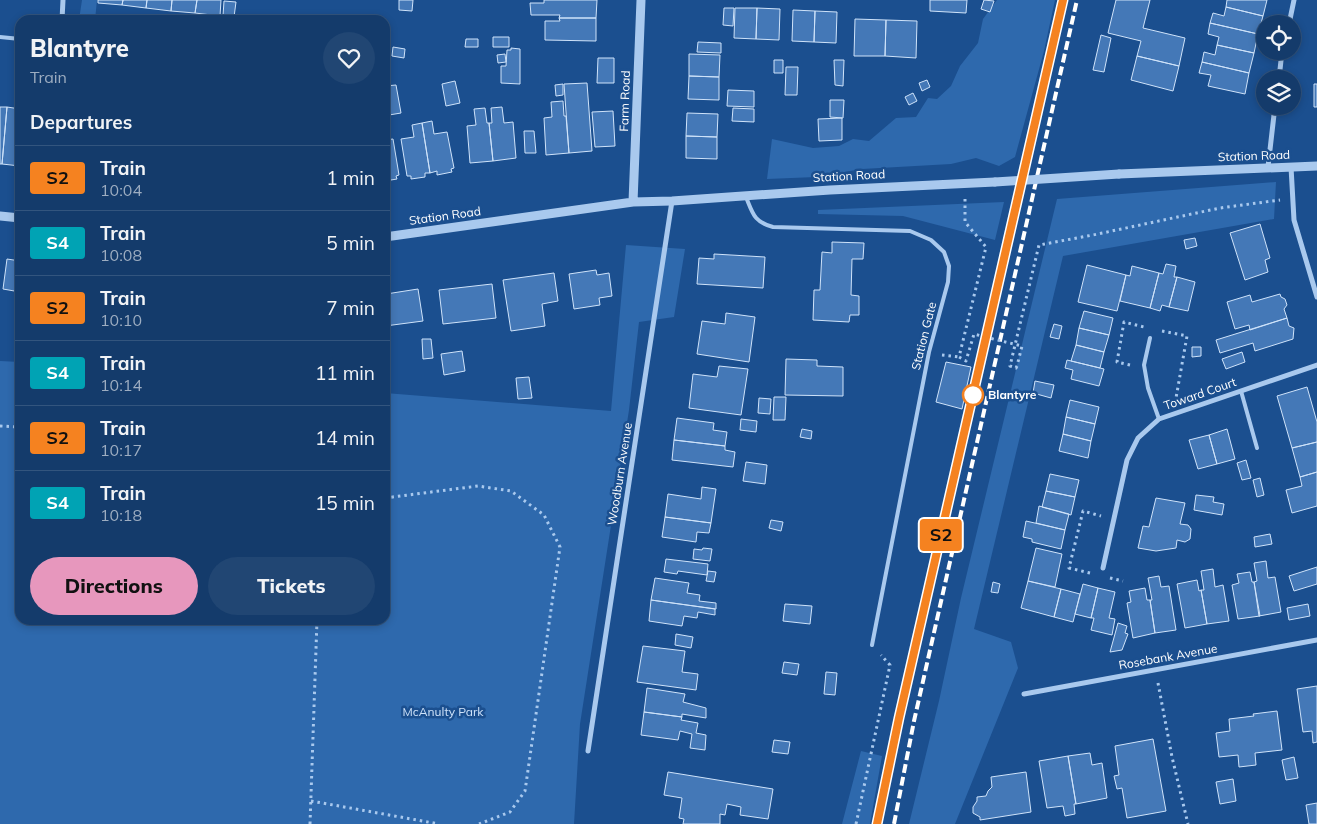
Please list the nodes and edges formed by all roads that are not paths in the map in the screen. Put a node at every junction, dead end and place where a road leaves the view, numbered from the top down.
1 (64, 0) edge
2 (641, 0) edge
3 (1294, 0) edge
4 (62, 15) edge
5 (1291, 15) edge
6 (0, 36) edge
7 (15, 38) edge
8 (1274, 115) edge
9 (1317, 166) edge
10 (1268, 167) junction
11 (1291, 167) junction
12 (745, 195) junction
13 (672, 201) junction
14 (633, 202) junction
15 (0, 216) edge
16 (15, 218) edge
17 (390, 236) edge
18 (1317, 297) edge
19 (1150, 338) dead end
20 (1317, 365) edge
21 (1241, 391) junction
22 (1159, 418) junction
23 (1256, 448) dead end
24 (1103, 568) dead end
25 (1317, 640) edge
26 (872, 645) road end
27 (1024, 694) dead end
28 (588, 751) dead end

1 - 4 street
2 - 14 street, Farm Road
3 - 5 street
6 - 7 lane
8 - 10 street
9 - 11 street, Station Road
10 - 11 street, Station Road
10 - 12 street, Station Road, bridge
11 - 18 street
12 - 13 street, Station Road
12 - 26 lane, Station Gate
13 - 14 street, Station Road
13 - 28 street, Woodburn Avenue
14 - 17 street, Station Road
15 - 16 street
19 - 22 lane
20 - 21 street, Toward Court
21 - 22 street, Toward Court
21 - 23 lane
22 - 24 street, Toward Court
25 - 27 street, Rosebank Avenue

